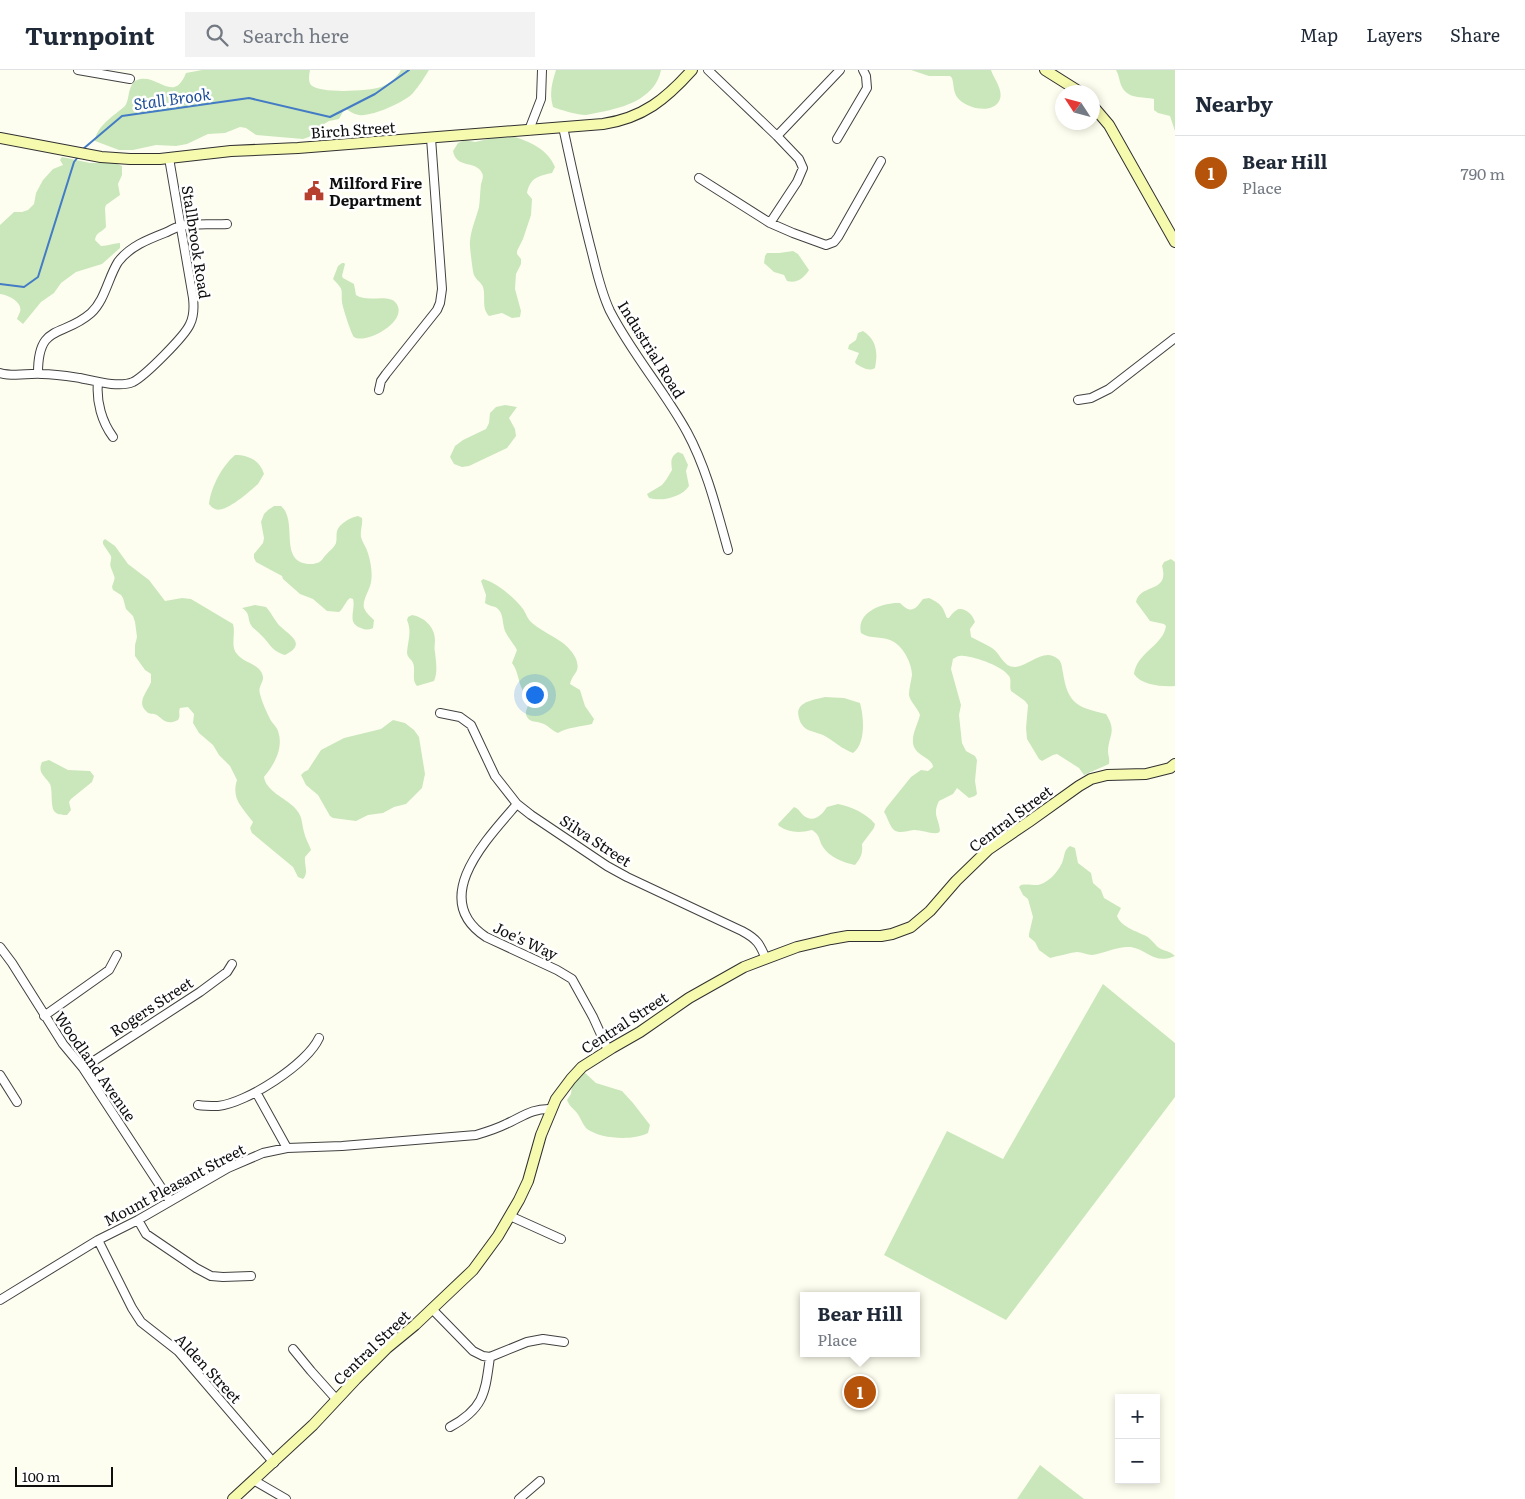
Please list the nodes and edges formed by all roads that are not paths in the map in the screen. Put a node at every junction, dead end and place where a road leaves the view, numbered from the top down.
1 (78, 70) edge
2 (542, 70) edge
3 (692, 70) edge
4 (708, 70) edge
5 (840, 70) edge
6 (863, 70) edge
7 (1045, 70) edge
8 (130, 79) dead end
9 (1069, 85) edge
10 (1100, 115) edge
11 (563, 127) junction
12 (530, 130) junction
13 (777, 136) junction
14 (0, 138) edge
15 (431, 138) junction
16 (837, 139) dead end
17 (169, 158) junction
18 (881, 161) dead end
19 (699, 178) dead end
20 (770, 223) junction
21 (227, 224) dead end
22 (181, 226) junction
23 (1175, 242) edge
24 (1175, 338) edge
25 (0, 373) edge
26 (38, 373) junction
27 (98, 382) junction
28 (379, 390) dead end
29 (1078, 400) dead end
30 (113, 438) dead end
31 (728, 550) dead end
32 (440, 713) dead end
33 (1175, 764) edge
34 (516, 804) junction
35 (0, 947) edge
36 (117, 955) dead end
37 (766, 959) junction
38 (232, 964) dead end
39 (44, 1016) junction
40 (319, 1038) dead end
41 (608, 1050) junction
42 (83, 1068) junction
43 (0, 1075) edge
44 (256, 1092) junction
45 (18, 1102) dead end
46 (198, 1105) dead end
47 (550, 1109) junction
48 (287, 1148) junction
49 (170, 1201) junction
50 (510, 1216) junction
51 (138, 1220) junction
52 (561, 1239) dead end
53 (98, 1240) junction
54 (251, 1276) dead end
55 (0, 1300) edge
56 (432, 1309) junction
57 (564, 1342) dead end
58 (293, 1349) dead end
59 (490, 1357) junction
60 (337, 1400) junction
61 (450, 1427) dead end
62 (274, 1463) junction
63 (254, 1481) junction
64 (540, 1481) dead end
65 (233, 1499) edge
66 (286, 1499) edge
67 (519, 1499) edge

1 - 8 street
2 - 12 street
3 - 11 street, Birch Street
4 - 13 street
5 - 13 street
6 - 16 street
7 - 9 street
10 - 23 street
11 - 12 street, Birch Street
11 - 31 street, Industrial Road
12 - 15 street, Birch Street
13 - 20 street
14 - 17 street, Birch Street
15 - 17 street, Birch Street
15 - 28 street
17 - 22 street, Stallbrook Road
18 - 20 street
19 - 20 street
21 - 22 street
22 - 26 street
22 - 27 street, Stallbrook Road
24 - 29 street
25 - 26 street, Stallbrook Road
26 - 27 street, Stallbrook Road
27 - 30 street
32 - 34 street, Silva Street
33 - 37 street, Central Street
34 - 37 street, Silva Street
34 - 41 street, Joe's Way
35 - 39 street, Woodland Avenue
36 - 39 street
37 - 41 street, Central Street
38 - 42 street, Rogers Street
39 - 42 street, Woodland Avenue
40 - 44 street
41 - 47 street, Central Street
42 - 49 street, Woodland Avenue
43 - 45 street
44 - 46 street
44 - 48 street
47 - 48 street, Mount Pleasant Street
47 - 50 street, Central Street
48 - 49 street, Mount Pleasant Street
49 - 51 street, Mount Pleasant Street
50 - 52 street
50 - 56 street, Central Street
51 - 53 street, Mount Pleasant Street
51 - 54 street
53 - 55 street, Mount Pleasant Street
53 - 62 street, Alden Street
56 - 59 street
56 - 60 street, Central Street
57 - 59 street
58 - 60 street
59 - 61 street
60 - 62 street, Central Street
62 - 63 street, Central Street
63 - 65 street, Central Street
63 - 66 street
64 - 67 street

